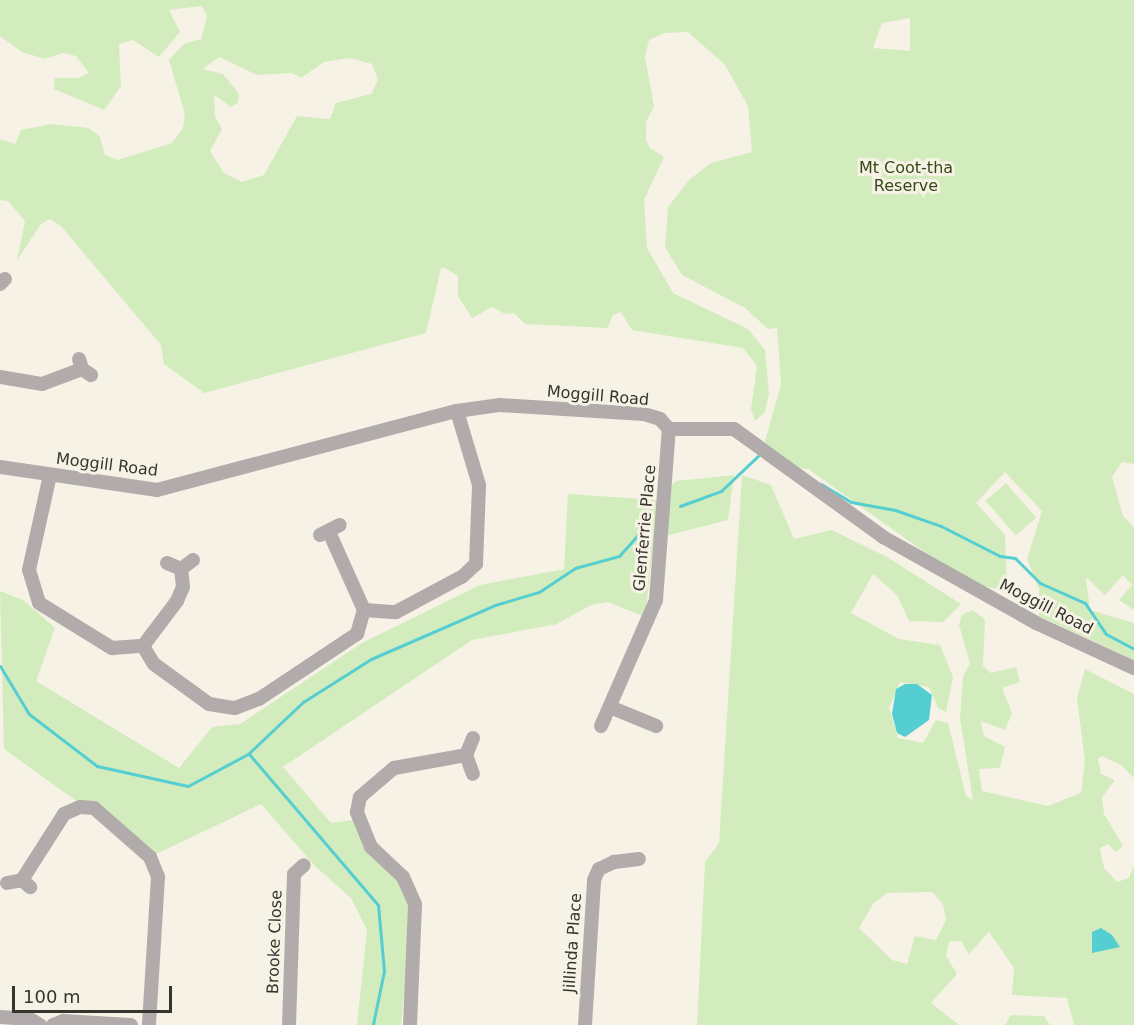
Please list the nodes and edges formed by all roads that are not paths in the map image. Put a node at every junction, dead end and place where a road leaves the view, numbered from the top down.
1 (84, 367) dead end
2 (0, 377) edge
3 (457, 411) junction
4 (669, 429) junction
5 (0, 467) edge
6 (50, 475) junction
7 (330, 530) dead end
8 (193, 560) dead end
9 (167, 563) dead end
10 (181, 568) junction
11 (364, 610) junction
12 (143, 646) junction
13 (1134, 668) edge
14 (610, 707) junction
15 (602, 726) dead end
16 (656, 726) dead end
17 (473, 738) dead end
18 (466, 755) junction
19 (473, 774) dead end
20 (639, 859) dead end
21 (304, 865) dead end
22 (8, 883) dead end
23 (0, 1017) edge
24 (40, 1025) edge
25 (53, 1025) edge
26 (131, 1025) edge
27 (149, 1025) edge
28 (289, 1025) edge
29 (410, 1025) edge
30 (585, 1025) edge

1 - 2 street
3 - 4 street, Moggill Road
3 - 6 street, Moggill Road
3 - 11 street
4 - 13 street, Moggill Road
4 - 14 street, Glenferrie Place
5 - 6 street, Moggill Road
6 - 12 street
7 - 11 street
8 - 10 street
9 - 10 street
10 - 12 street
11 - 12 street
14 - 15 street, Glenferrie Place
14 - 16 street
17 - 18 street
18 - 19 street
18 - 29 street
20 - 30 street, Jillinda Place
21 - 28 street, Brooke Close
22 - 27 street
23 - 24 street
25 - 26 street

